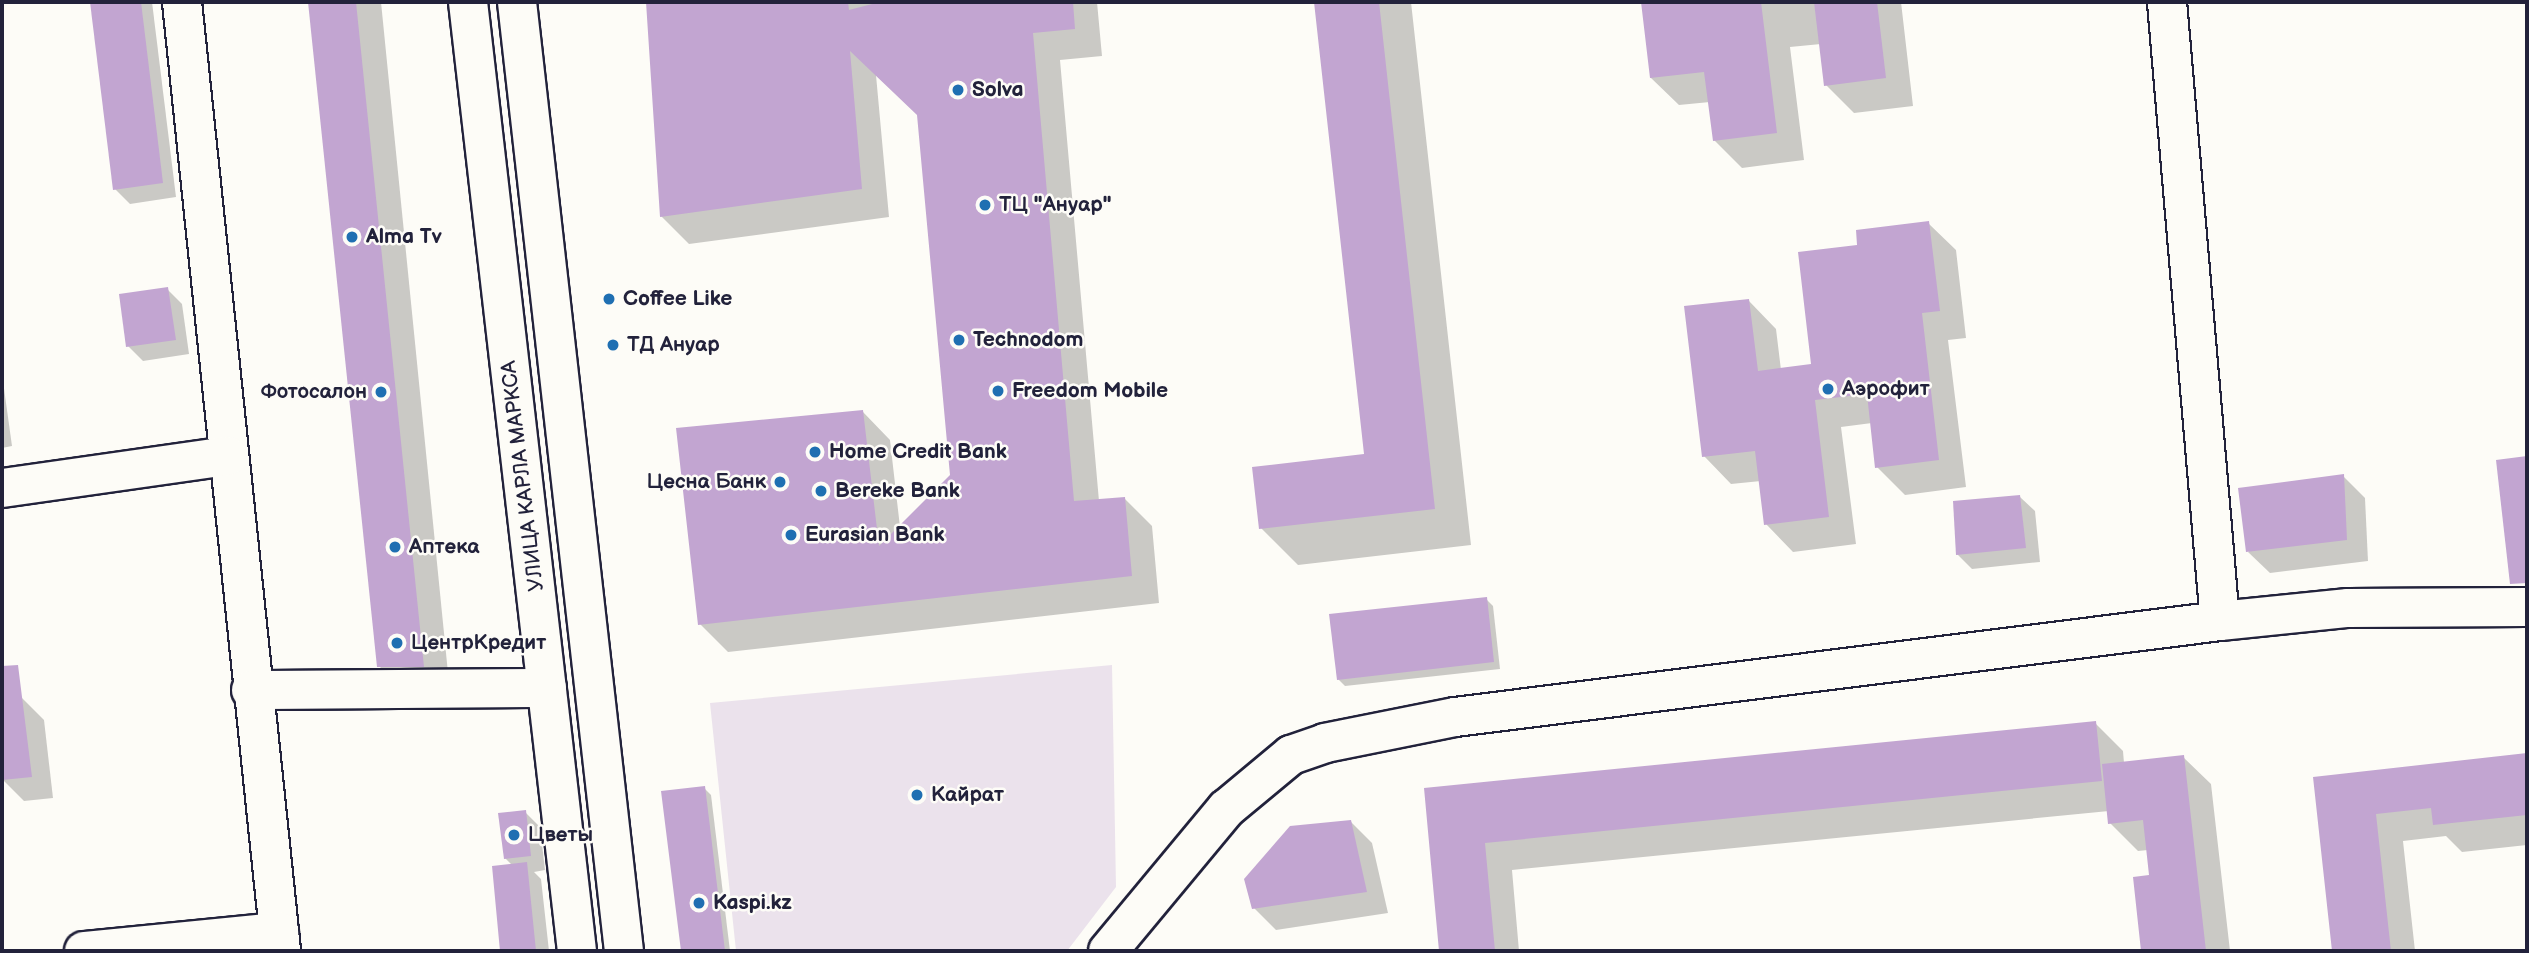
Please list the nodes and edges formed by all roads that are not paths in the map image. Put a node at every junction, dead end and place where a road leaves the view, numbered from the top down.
1 (183, 2) edge
2 (468, 2) edge
3 (517, 2) edge
4 (2166, 2) edge
5 (228, 456) junction
6 (2, 488) edge
7 (2527, 607) edge
8 (2220, 621) junction
9 (547, 688) junction
10 (251, 690) junction
11 (280, 942) edge
12 (84, 951) edge
13 (577, 951) edge
14 (624, 951) edge
15 (1108, 951) edge

1 - 5 street
2 - 9 street, УЛИЦА КАРЛА МАРКСА
3 - 14 street
4 - 8 street
5 - 6 street
5 - 10 street
7 - 8 street
8 - 15 street
9 - 10 street
9 - 13 street, УЛИЦА КАРЛА МАРКСА
10 - 11 street
11 - 12 street

